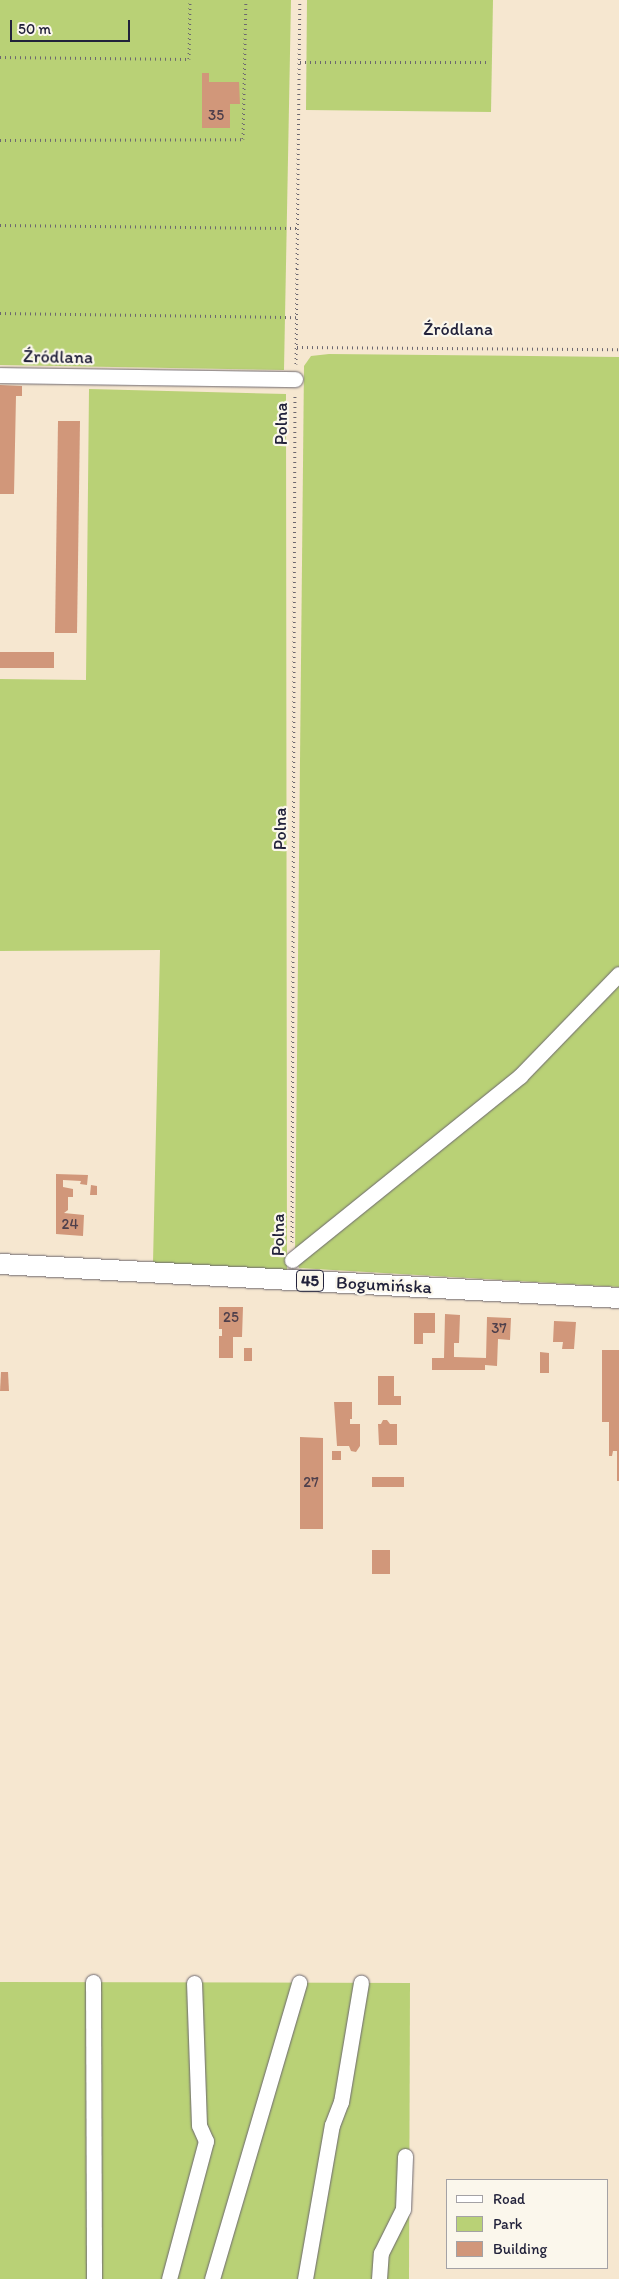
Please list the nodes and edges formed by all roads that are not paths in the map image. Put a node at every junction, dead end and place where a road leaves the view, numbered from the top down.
1 (0, 374) edge
2 (295, 379) road end
3 (619, 974) edge
4 (292, 1260) road end
5 (0, 1264) edge
6 (619, 1298) edge
7 (93, 1982) dead end
8 (194, 1983) dead end
9 (299, 1983) dead end
10 (361, 1983) dead end
11 (405, 2156) dead end
12 (94, 2279) edge
13 (169, 2279) edge
14 (212, 2279) edge
15 (304, 2279) edge
16 (379, 2279) edge

1 - 2 street, Źródlana
3 - 4 street
5 - 6 main road, Bogumińska / 45
7 - 12 street
8 - 13 street
9 - 14 street
10 - 15 street
11 - 16 street

